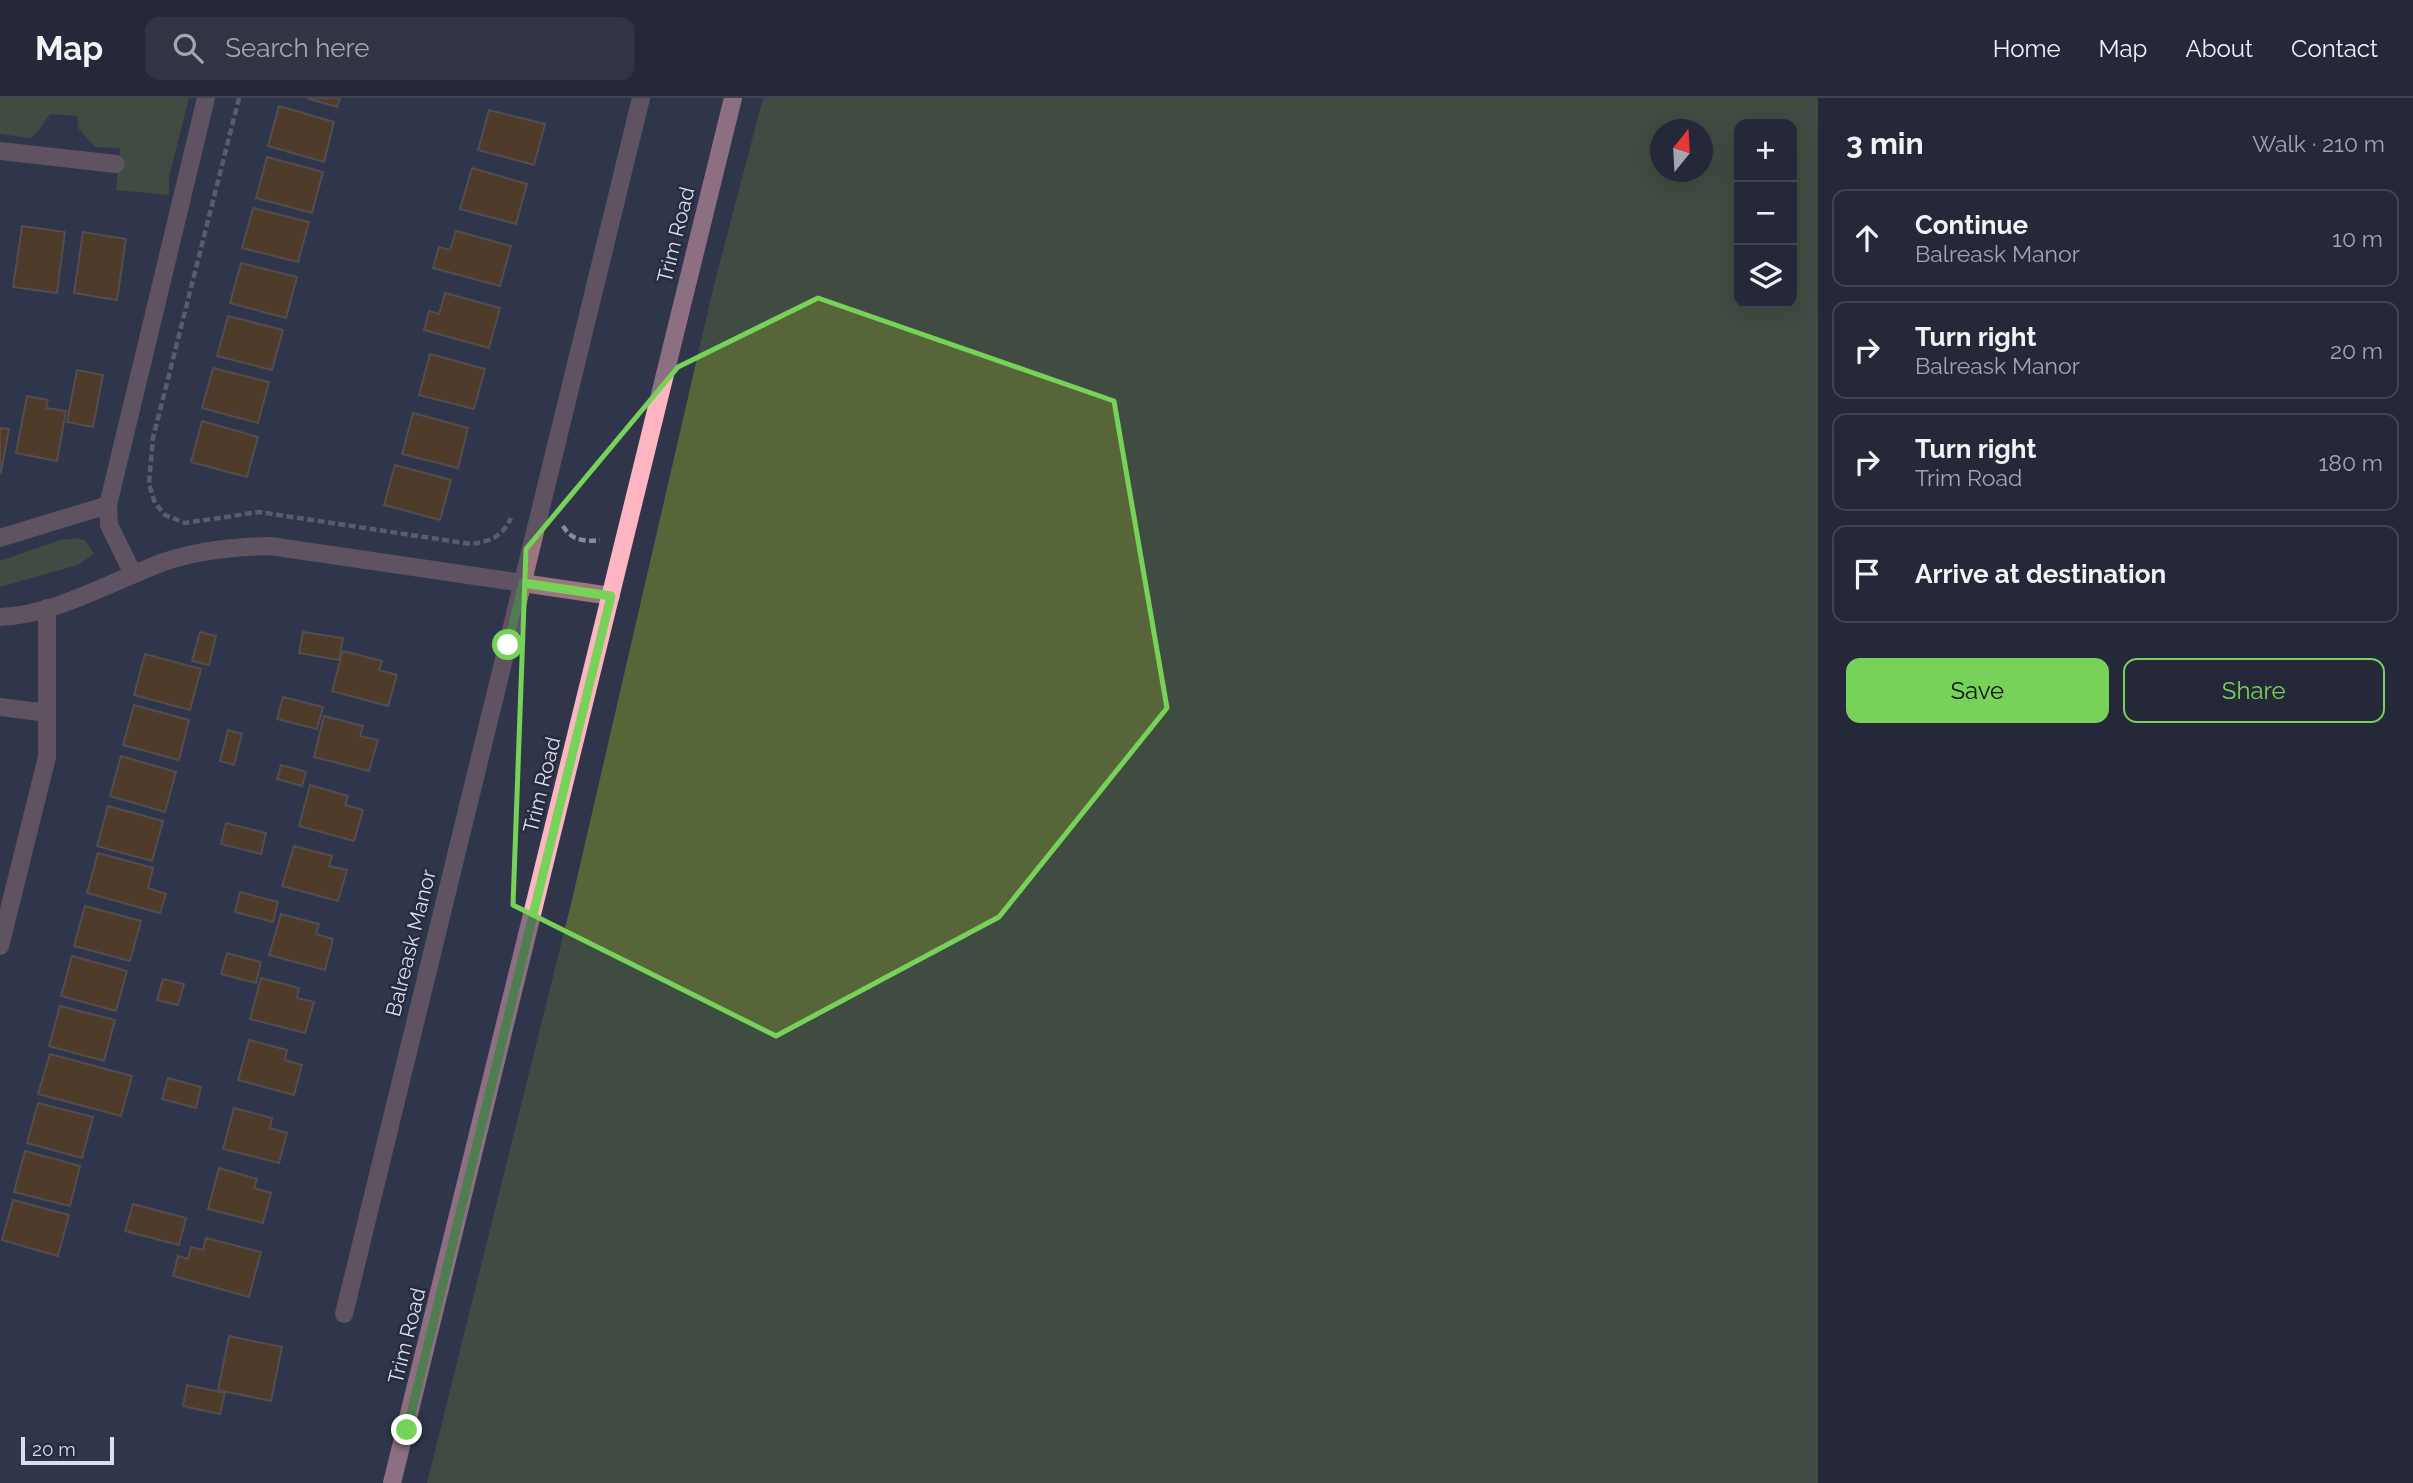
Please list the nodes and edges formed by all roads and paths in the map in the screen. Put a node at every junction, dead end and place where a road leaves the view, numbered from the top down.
1 (206, 98) edge
2 (239, 98) edge
3 (641, 98) edge
4 (733, 98) edge
5 (0, 150) edge
6 (116, 164) dead end
7 (108, 505) junction
8 (516, 508) dead end
9 (0, 538) edge
10 (133, 574) junction
11 (523, 583) junction
12 (611, 596) junction
13 (47, 608) junction
14 (0, 617) edge
15 (0, 707) edge
16 (47, 713) junction
17 (0, 946) edge
18 (344, 1314) dead end
19 (392, 1483) edge

1 - 7 street
2 - 8 path
3 - 11 street, Balreask Manor
4 - 12 main road, Trim Road
5 - 6 street
7 - 9 street
7 - 10 street
10 - 11 street
10 - 13 street
11 - 12 street
11 - 18 street, Balreask Manor
12 - 19 main road, Trim Road
13 - 14 street
13 - 16 street
15 - 16 street
16 - 17 street

